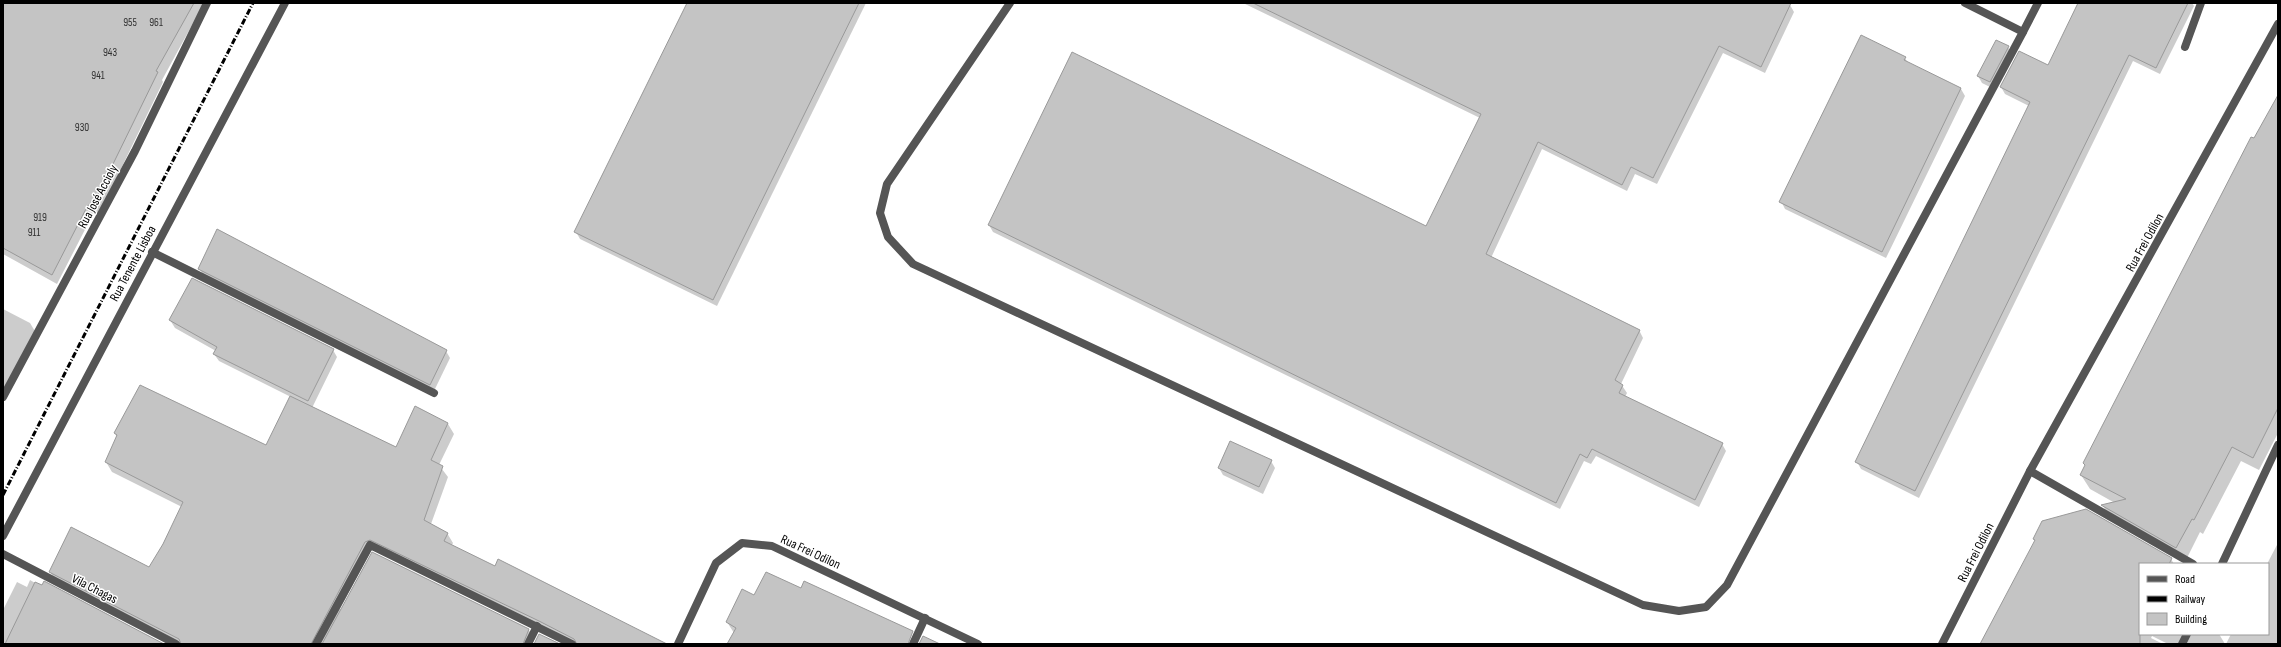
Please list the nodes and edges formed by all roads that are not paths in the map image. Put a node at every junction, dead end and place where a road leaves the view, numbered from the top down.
1 (207, 3) edge
2 (285, 3) edge
3 (1010, 3) edge
4 (1965, 3) edge
5 (2038, 3) edge
6 (2201, 3) edge
7 (2278, 24) edge
8 (2023, 32) junction
9 (2185, 47) dead end
10 (152, 252) junction
11 (434, 393) dead end
12 (3, 397) edge
13 (2278, 445) edge
14 (2030, 471) junction
15 (3, 536) edge
16 (3, 554) edge
17 (2191, 563) edge
18 (2222, 563) edge
19 (925, 618) junction
20 (537, 626) junction
21 (2186, 635) edge
22 (176, 644) edge
23 (316, 644) edge
24 (528, 644) edge
25 (572, 644) edge
26 (678, 644) edge
27 (913, 644) edge
28 (978, 644) edge
29 (1942, 644) edge
30 (2182, 644) edge

1 - 12 street, Rua José Accioly
2 - 10 street, Rua Tenente Lisboa
3 - 8 street
4 - 8 street
5 - 8 street
6 - 9 street
7 - 14 street, Rua Frei Odilon
10 - 11 street
10 - 15 street, Rua Tenente Lisboa
13 - 18 street
14 - 17 street
14 - 29 street, Rua Frei Odilon
16 - 22 street, Vila Chagas
19 - 26 street, Rua Frei Odilon
19 - 27 street
19 - 28 street, Rua Frei Odilon
20 - 23 street
20 - 24 street
20 - 25 street
21 - 30 street

